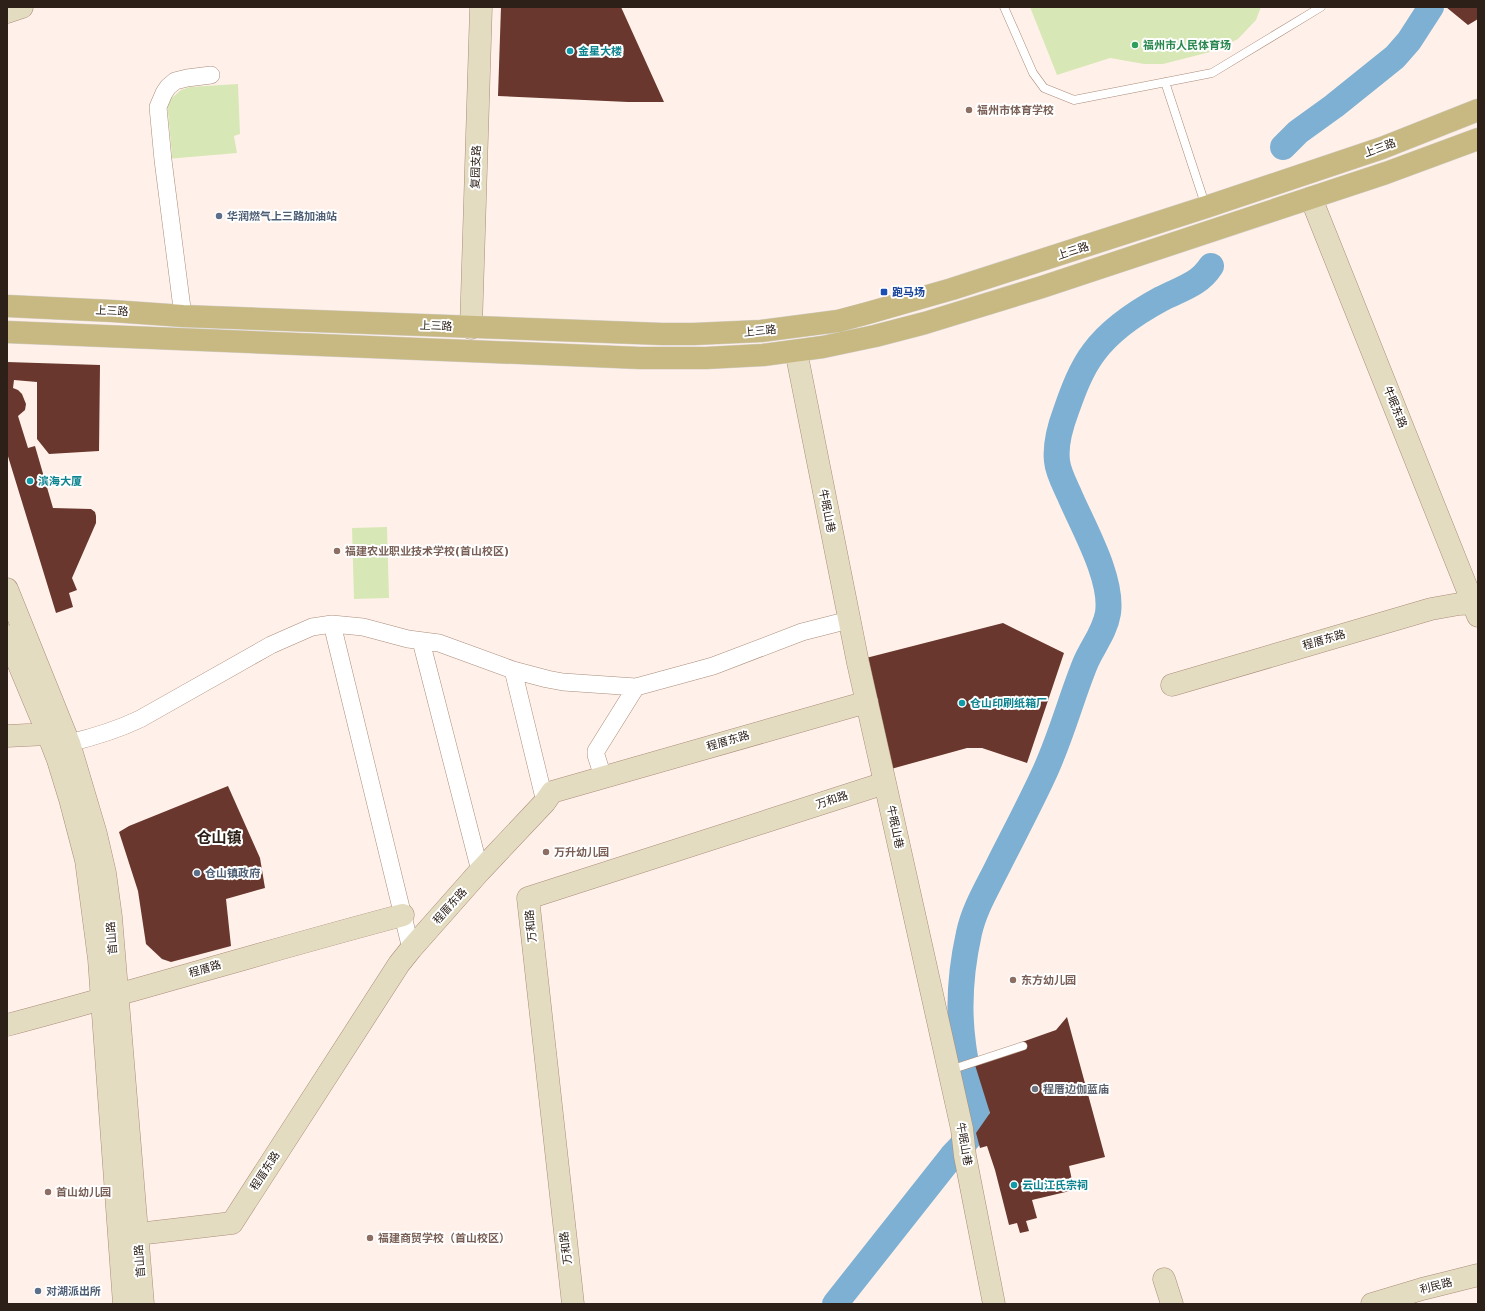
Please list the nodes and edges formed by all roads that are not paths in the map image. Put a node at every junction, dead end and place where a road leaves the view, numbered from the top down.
1 (22, 7) edge
2 (482, 7) edge
3 (1004, 7) edge
4 (1321, 7) edge
5 (7, 12) edge
6 (211, 75) dead end
7 (1165, 82) junction
8 (1478, 110) edge
9 (1478, 139) edge
10 (1311, 198) junction
11 (1206, 207) junction
12 (7, 296) edge
13 (7, 306) edge
14 (112, 311) junction
15 (183, 316) junction
16 (471, 328) junction
17 (7, 332) edge
18 (61, 335) junction
19 (7, 342) edge
20 (796, 351) junction
21 (7, 589) edge
22 (1476, 607) edge
23 (849, 620) junction
24 (332, 624) junction
25 (7, 636) edge
26 (421, 641) junction
27 (513, 670) junction
28 (1172, 685) dead end
29 (636, 687) junction
30 (867, 702) junction
31 (48, 734) junction
32 (7, 736) edge
33 (69, 743) junction
34 (603, 777) junction
35 (885, 783) junction
36 (545, 802) junction
37 (480, 871) junction
38 (403, 915) junction
39 (410, 949) junction
40 (109, 997) junction
41 (7, 1025) edge
42 (1023, 1046) dead end
43 (952, 1070) junction
44 (138, 1234) junction
45 (1478, 1275) edge
46 (1164, 1278) dead end
47 (124, 1304) edge
48 (142, 1304) edge
49 (573, 1304) edge
50 (994, 1304) edge
51 (1172, 1304) edge
52 (1372, 1304) edge

1 - 5 street
2 - 16 street, 复园支路
3 - 7 lane
4 - 7 lane
6 - 15 street
7 - 11 lane
8 - 11 main road, 上三路
9 - 10 main road
10 - 20 main road
10 - 22 street, 牛眠东路
11 - 16 main road, 上三路
12 - 14 street
13 - 14 main road, 上三路
14 - 15 main road, 上三路
15 - 16 main road, 上三路
17 - 18 main road
18 - 19 main road
18 - 20 main road
20 - 23 street, 牛眠山巷
21 - 33 street, 首山路
22 - 28 street, 程厝东路
23 - 29 street
23 - 30 street, 牛眠山巷
24 - 26 street
24 - 33 street
24 - 38 street
25 - 31 street, 首山路
26 - 27 street
26 - 37 street
27 - 29 street
27 - 36 street
29 - 34 street
30 - 34 street, 程厝东路
30 - 35 street, 牛眠山巷
31 - 32 street
31 - 40 street, 首山路
33 - 40 street, 首山路
34 - 36 street, 程厝东路
35 - 43 street, 牛眠山巷
35 - 49 street, 万和路
36 - 37 street, 程厝东路
37 - 39 street, 程厝东路
38 - 39 street
38 - 40 street, 程厝路
39 - 44 street, 程厝东路
40 - 41 street, 程厝路
40 - 44 street, 首山路
40 - 47 street, 首山路
42 - 43 lane
43 - 50 street, 牛眠山巷
44 - 48 street, 首山路
45 - 52 street, 利民路
46 - 51 street

